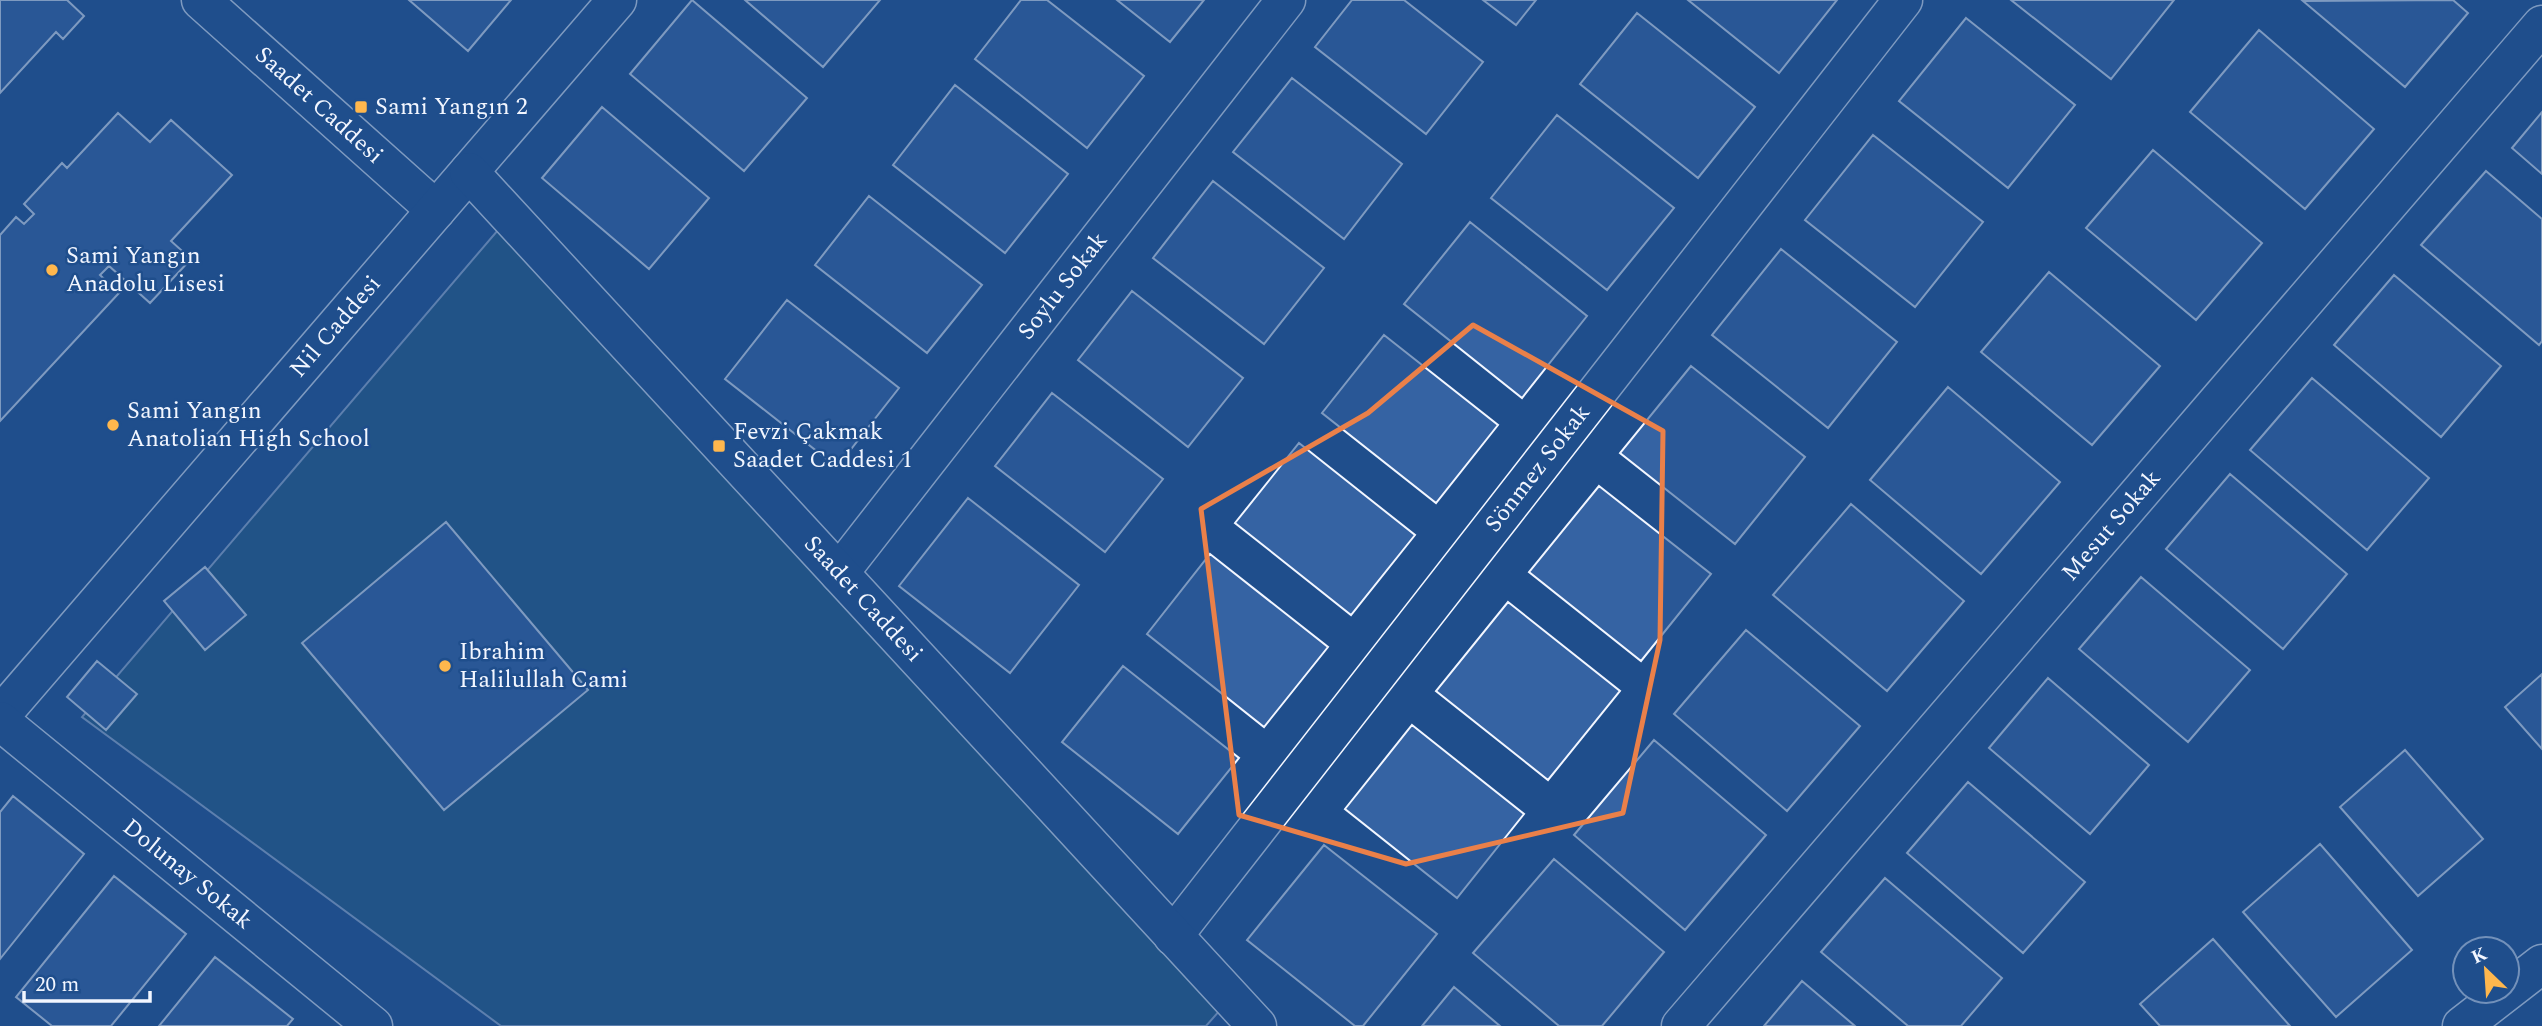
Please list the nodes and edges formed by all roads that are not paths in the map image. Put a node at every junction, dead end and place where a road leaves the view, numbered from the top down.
1 (201, 0) edge
2 (617, 0) edge
3 (1286, 0) edge
4 (1903, 0) edge
5 (2542, 25) edge
6 (469, 173) junction
7 (436, 210) junction
8 (839, 573) junction
9 (0, 718) edge
10 (1173, 936) junction
11 (2542, 964) edge
12 (373, 1026) edge
13 (1256, 1026) edge
14 (1681, 1026) edge
15 (2462, 1026) edge

1 - 7 street, Saadet Caddesi
2 - 6 street, Nil Caddesi
3 - 8 street, Soylu Sokak
4 - 10 street, Sönmez Sokak
5 - 14 street, Mesut Sokak
6 - 7 street, Nil Caddesi
6 - 8 street, Saadet Caddesi
7 - 9 street, Nil Caddesi
8 - 10 street, Saadet Caddesi
9 - 12 street, Dolunay Sokak
10 - 13 street, Saadet Caddesi
11 - 15 street

